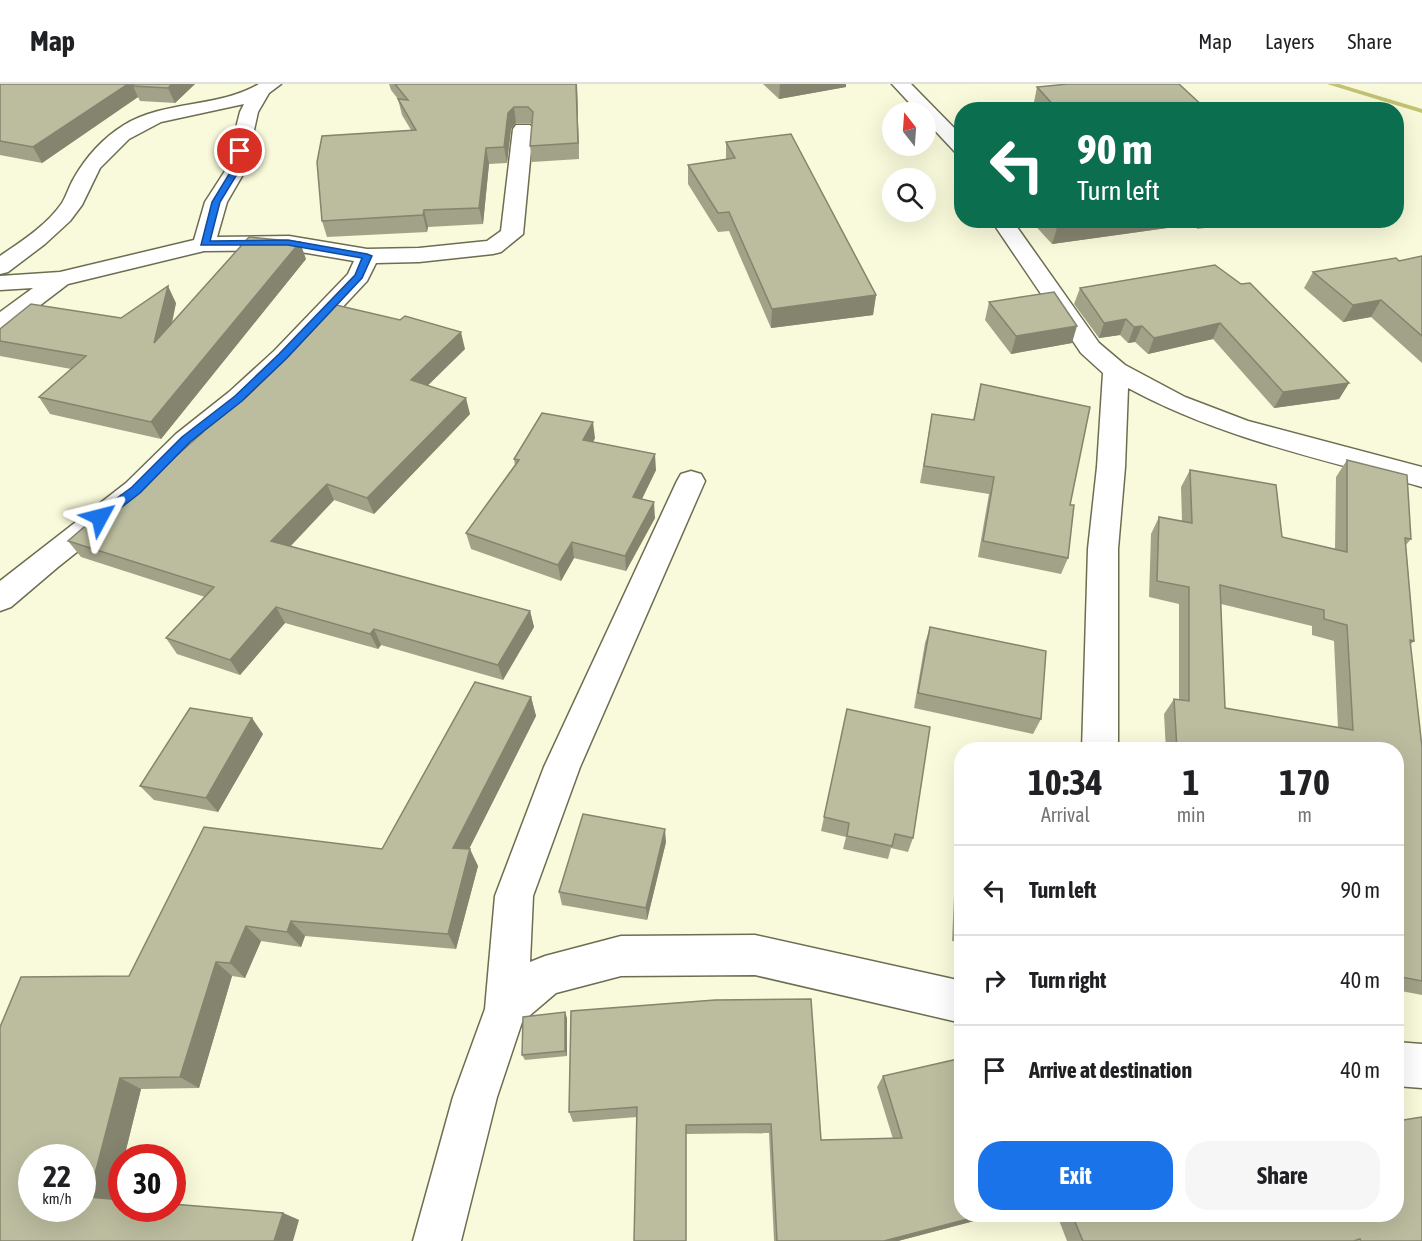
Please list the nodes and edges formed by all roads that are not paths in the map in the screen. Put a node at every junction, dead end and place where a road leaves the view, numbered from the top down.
1 (901, 84) edge
2 (267, 88) edge
3 (523, 129) edge
4 (954, 140) edge
5 (1007, 228) edge
6 (204, 243) junction
7 (367, 256) junction
8 (0, 267) edge
9 (60, 279) junction
10 (0, 283) edge
11 (0, 324) edge
12 (1116, 371) junction
13 (1422, 477) edge
14 (691, 481) dead end
15 (0, 599) edge
16 (1100, 742) edge
17 (954, 1000) edge
18 (506, 1009) junction
19 (1404, 1065) edge
20 (1422, 1066) edge
21 (437, 1241) edge

1 - 4 street
2 - 6 street
2 - 8 street
3 - 7 street
5 - 12 street
6 - 7 street
6 - 9 street
7 - 15 street
9 - 10 street
9 - 11 street
12 - 13 street
12 - 16 street
14 - 18 street
17 - 18 street
18 - 21 street
19 - 20 street

